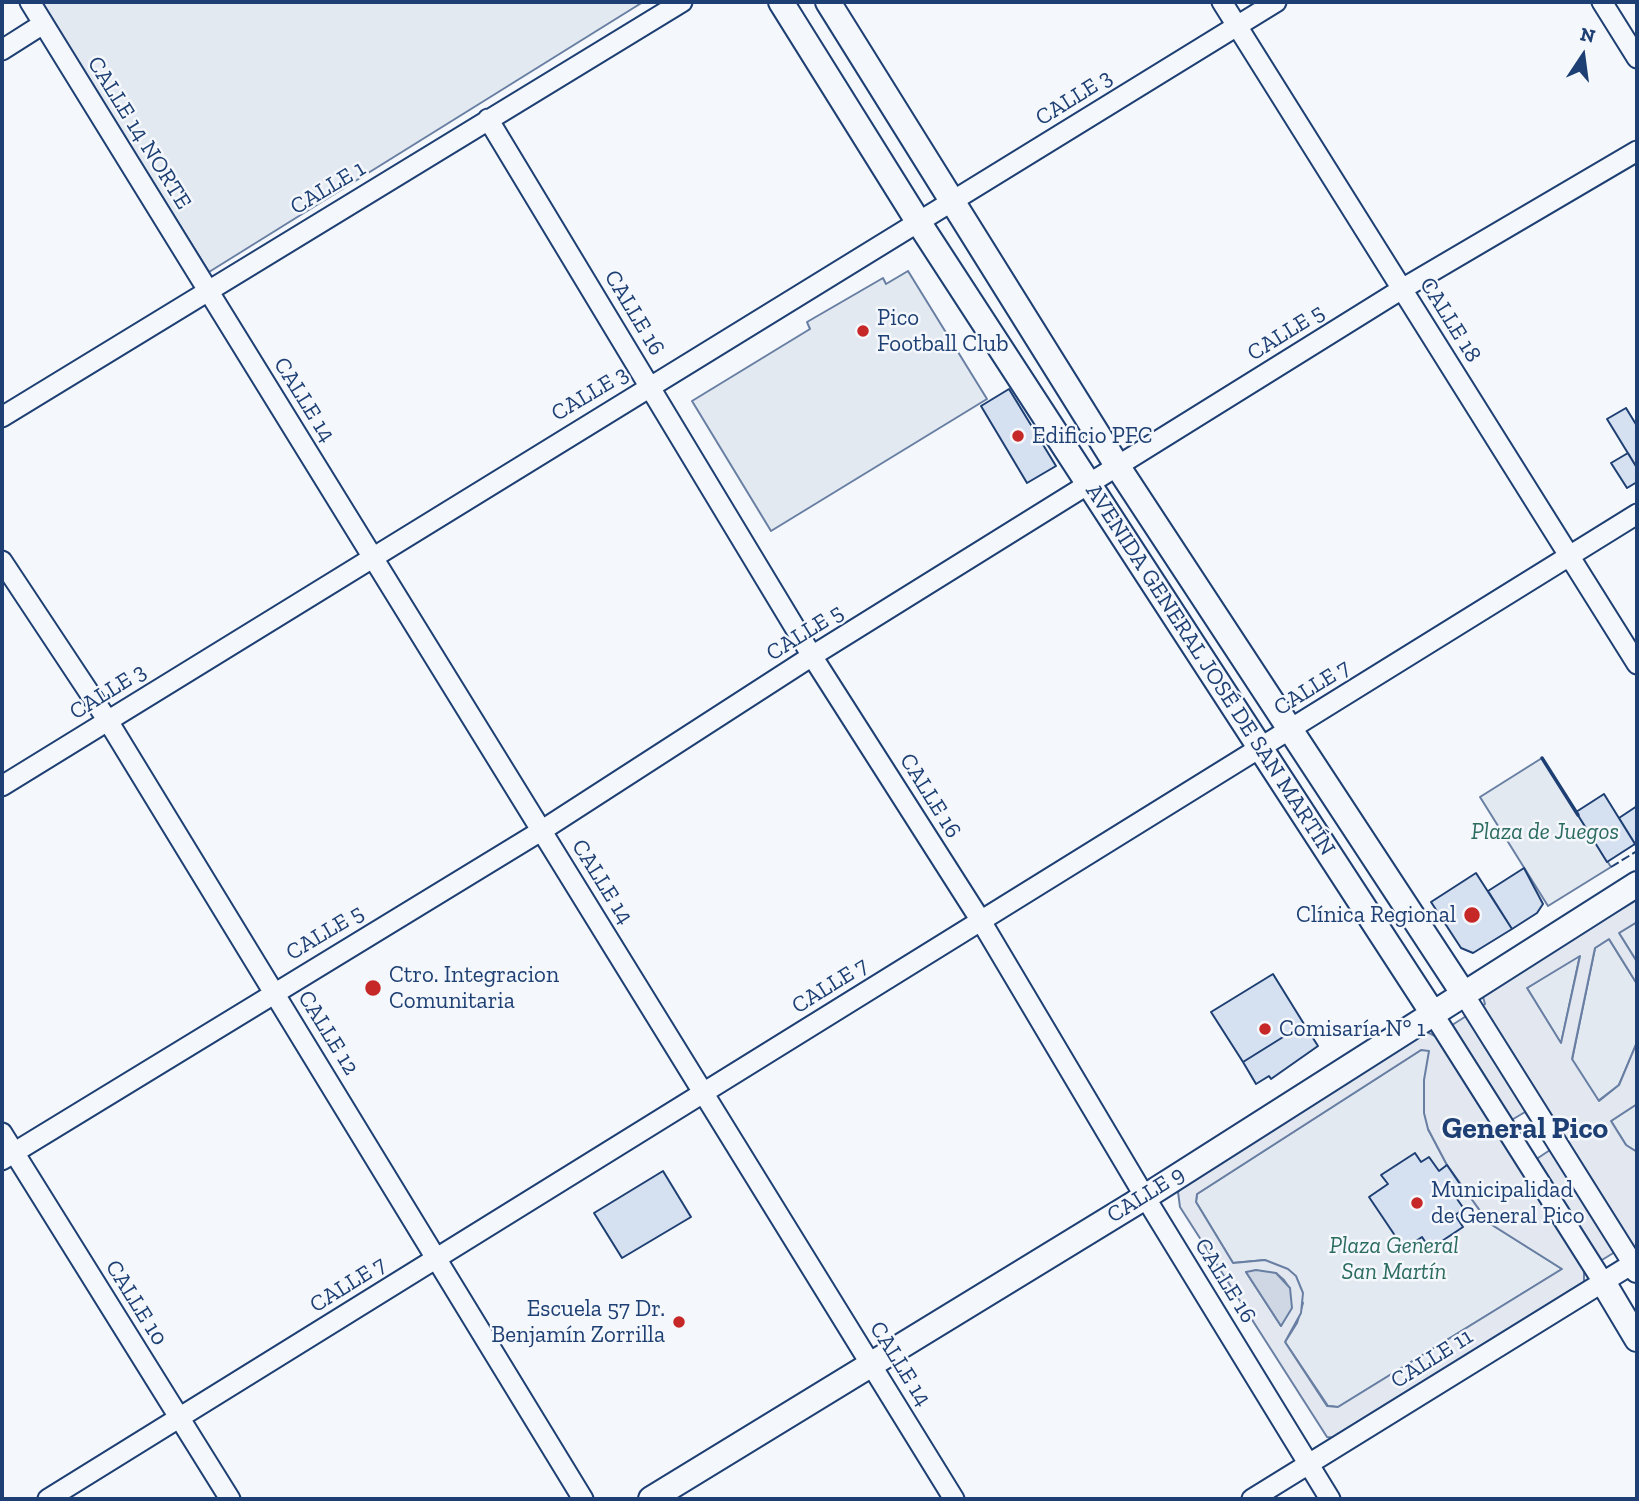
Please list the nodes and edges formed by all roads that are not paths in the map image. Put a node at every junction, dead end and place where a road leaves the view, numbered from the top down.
1 (30, 2) edge
2 (682, 2) edge
3 (781, 2) edge
4 (828, 2) edge
5 (1222, 2) edge
6 (1276, 2) edge
7 (1602, 2) edge
8 (43, 24) junction
9 (1237, 26) junction
10 (2, 50) edge
11 (1637, 58) edge
12 (488, 119) junction
13 (1637, 151) edge
14 (953, 202) junction
15 (919, 223) junction
16 (1402, 289) junction
17 (208, 290) junction
18 (650, 386) junction
19 (2, 417) edge
20 (1118, 467) junction
21 (1091, 485) junction
22 (1637, 514) edge
23 (372, 556) junction
24 (1570, 556) junction
25 (2, 561) edge
26 (812, 656) junction
27 (1637, 664) edge
28 (108, 721) junction
29 (1291, 730) junction
30 (1259, 750) junction
31 (2, 786) edge
32 (541, 831) junction
33 (1637, 884) edge
34 (981, 921) junction
35 (274, 992) junction
36 (1463, 993) junction
37 (1432, 1012) junction
38 (703, 1093) junction
39 (2, 1133) edge
40 (8, 1156) edge
41 (1145, 1197) junction
42 (438, 1258) junction
43 (1636, 1265) edge
44 (1603, 1282) junction
45 (1637, 1339) edge
46 (871, 1364) junction
47 (179, 1418) junction
48 (1308, 1464) junction
49 (48, 1499) edge
50 (230, 1499) edge
51 (583, 1499) edge
52 (651, 1499) edge
53 (954, 1499) edge
54 (1252, 1499) edge
55 (1330, 1499) edge

1 - 8 street, CALLE 14 NORTE
2 - 12 street, CALLE 1
3 - 15 main road, AVENIDA GENERAL JOSÉ DE SAN MARTÍN
4 - 14 main road, AVENIDA GENERAL JOSÉ DE SAN MARTÍN
5 - 9 street, CALLE 18
6 - 9 street, CALLE 3
7 - 11 street
8 - 10 street
8 - 17 street, CALLE 14 NORTE
9 - 14 street, CALLE 3
9 - 16 street, CALLE 18
12 - 17 street, CALLE 1
12 - 18 street, CALLE 16
13 - 16 street, CALLE 5
14 - 15 street, CALLE 3
14 - 20 main road, AVENIDA GENERAL JOSÉ DE SAN MARTÍN
15 - 18 street, CALLE 3
15 - 21 main road, AVENIDA GENERAL JOSÉ DE SAN MARTÍN
16 - 20 street, CALLE 5
16 - 24 street, CALLE 18
17 - 19 street, CALLE 1
17 - 23 street, CALLE 14
18 - 23 street, CALLE 3
18 - 26 street, CALLE 16
20 - 21 street, CALLE 5
20 - 29 main road, AVENIDA GENERAL JOSÉ DE SAN MARTÍN
21 - 26 street, CALLE 5
21 - 30 main road, AVENIDA GENERAL JOSÉ DE SAN MARTÍN
22 - 24 street, CALLE 7
23 - 28 street, CALLE 3
23 - 32 street, CALLE 14
24 - 27 street, CALLE 18
24 - 29 street, CALLE 7
25 - 28 street, CALLE 12
26 - 32 street, CALLE 5
26 - 34 street, CALLE 16
28 - 31 street, CALLE 3
28 - 35 street, CALLE 12
29 - 30 street, CALLE 7
29 - 36 main road, AVENIDA GENERAL JOSÉ DE SAN MARTÍN
30 - 34 street, CALLE 7
30 - 37 main road, AVENIDA GENERAL JOSÉ DE SAN MARTÍN
32 - 35 street, CALLE 5
32 - 38 street, CALLE 14
33 - 36 main road, CALLE 9
34 - 38 street, CALLE 7
34 - 41 street, CALLE 16
35 - 40 street, CALLE 5
35 - 42 street, CALLE 12
36 - 37 main road, CALLE 9
36 - 43 street, AVENIDA GENERAL JOSÉ DE SAN MARTÍN
37 - 41 main road, CALLE 9
37 - 44 street, AVENIDA GENERAL JOSÉ DE SAN MARTÍN
38 - 42 street, CALLE 7
38 - 46 street, CALLE 14
39 - 40 street, CALLE 10
40 - 47 street, CALLE 10
41 - 46 main road, CALLE 9
41 - 48 street, CALLE 16
42 - 47 street, CALLE 7
42 - 51 street, CALLE 12
43 - 44 street, CALLE 11
44 - 45 main road, AVENIDA GENERAL JOSÉ DE SAN MARTÍN
44 - 48 street, CALLE 11
46 - 52 main road, CALLE 9
46 - 53 street, CALLE 14
47 - 49 street, CALLE 7
47 - 50 street, CALLE 10
48 - 54 street, CALLE 11
48 - 55 street, CALLE 16

